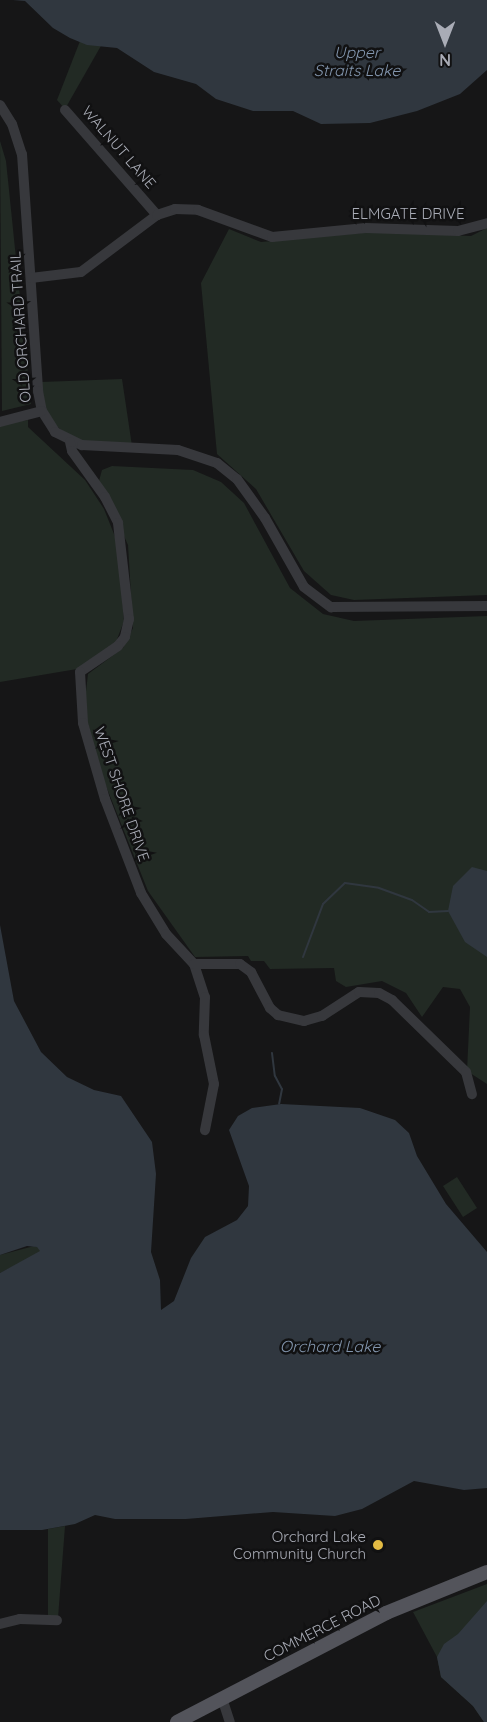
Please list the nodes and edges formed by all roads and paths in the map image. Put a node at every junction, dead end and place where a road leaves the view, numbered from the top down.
1 (0, 105) edge
2 (65, 110) dead end
3 (157, 215) junction
4 (487, 223) edge
5 (31, 278) junction
6 (42, 411) junction
7 (0, 422) edge
8 (70, 442) junction
9 (95, 447) junction
10 (86, 467) junction
11 (487, 606) edge
12 (194, 964) junction
13 (472, 1094) dead end
14 (205, 1130) dead end
15 (487, 1572) edge
16 (57, 1620) dead end
17 (0, 1624) edge
18 (222, 1698) junction
19 (177, 1722) edge
20 (230, 1722) edge

1 - 5 street, OLD ORCHARD TRAIL
2 - 3 street, WALNUT LANE
3 - 4 street, ELMGATE DRIVE
3 - 5 street, ELMGATE DRIVE
5 - 6 street, OLD ORCHARD TRAIL
6 - 7 street
6 - 8 street, OLD ORCHARD TRAIL
8 - 9 street
8 - 10 street, WEST SHORE DRIVE
9 - 10 street
9 - 11 street
10 - 12 street, WEST SHORE DRIVE
12 - 13 street
12 - 14 street, WEST SHORE DRIVE
15 - 18 main road, COMMERCE ROAD
16 - 17 street
18 - 19 main road, COMMERCE ROAD
18 - 20 street

